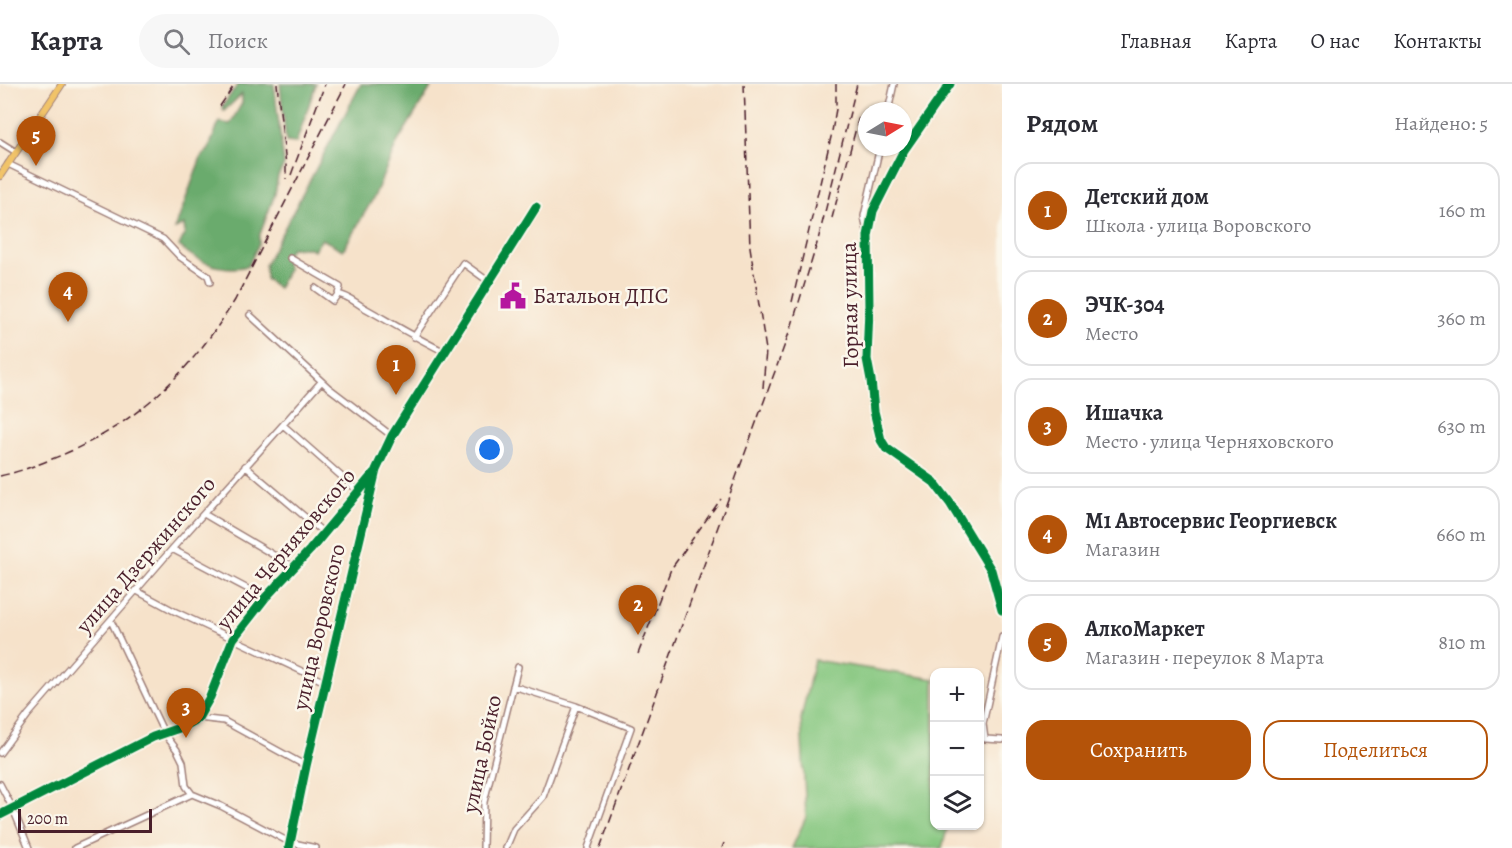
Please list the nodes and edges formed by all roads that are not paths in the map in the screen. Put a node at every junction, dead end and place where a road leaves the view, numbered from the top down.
1 (62, 84) edge
2 (894, 84) edge
3 (950, 84) edge
4 (890, 102) edge
5 (0, 142) edge
6 (16, 152) junction
7 (878, 156) edge
8 (8, 164) junction
9 (0, 176) edge
10 (536, 207) dead end
11 (868, 236) junction
12 (290, 258) dead end
13 (488, 281) junction
14 (210, 282) dead end
15 (315, 288) dead end
16 (338, 294) junction
17 (250, 315) dead end
18 (414, 337) junction
19 (445, 352) junction
20 (321, 382) junction
21 (283, 425) junction
22 (392, 436) junction
23 (245, 466) junction
24 (376, 470) junction
25 (358, 491) junction
26 (204, 514) junction
27 (324, 533) junction
28 (172, 549) junction
29 (294, 567) junction
30 (137, 591) junction
31 (265, 598) junction
32 (1002, 609) edge
33 (111, 621) junction
34 (1002, 638) edge
35 (233, 639) junction
36 (518, 667) dead end
37 (327, 683) junction
38 (513, 686) junction
39 (576, 706) junction
40 (198, 718) junction
41 (164, 733) junction
42 (1002, 740) edge
43 (0, 753) edge
44 (306, 766) junction
45 (0, 784) edge
46 (192, 794) junction
47 (13, 809) junction
48 (0, 815) edge
49 (289, 845) edge
50 (29, 848) edge
51 (75, 848) edge
52 (316, 848) edge
53 (483, 848) edge
54 (506, 848) edge
55 (588, 848) edge

1 - 6 main road
2 - 4 street
3 - 11 street, Горная улица
5 - 6 street
6 - 8 main road
7 - 11 street
8 - 9 main road
8 - 14 street
10 - 13 street, улица Воровского
11 - 32 street, Горная улица
12 - 16 street
13 - 18 street
13 - 19 street, улица Воровского
15 - 16 street
16 - 18 street
17 - 20 street
18 - 19 street
19 - 22 street, улица Воровского
20 - 21 street, улица Дзержинского
20 - 22 street
21 - 23 street, улица Дзержинского
21 - 25 street
22 - 24 street, улица Воровского
23 - 26 street, улица Дзержинского
23 - 27 street
24 - 25 street, улица Черняховского
24 - 37 street, улица Воровского
25 - 27 street, улица Черняховского
26 - 28 street, улица Дзержинского
26 - 29 street
27 - 29 street, улица Черняховского
28 - 30 street, улица Дзержинского
28 - 31 street
29 - 31 street, улица Черняховского
30 - 33 street, улица Дзержинского
30 - 35 street
31 - 35 street, улица Черняховского
33 - 41 street
33 - 43 street, улица Дзержинского
34 - 42 street
35 - 37 street
35 - 40 street, улица Черняховского
36 - 38 street, улица Бойко
37 - 44 street, улица Воровского
38 - 39 street
38 - 53 street, улица Бойко
39 - 54 street
39 - 55 street
40 - 41 street
40 - 44 street
41 - 46 street
41 - 47 street
44 - 49 street, улица Воровского
45 - 47 street
46 - 49 street
46 - 51 street
47 - 48 street
47 - 50 street
49 - 52 street

